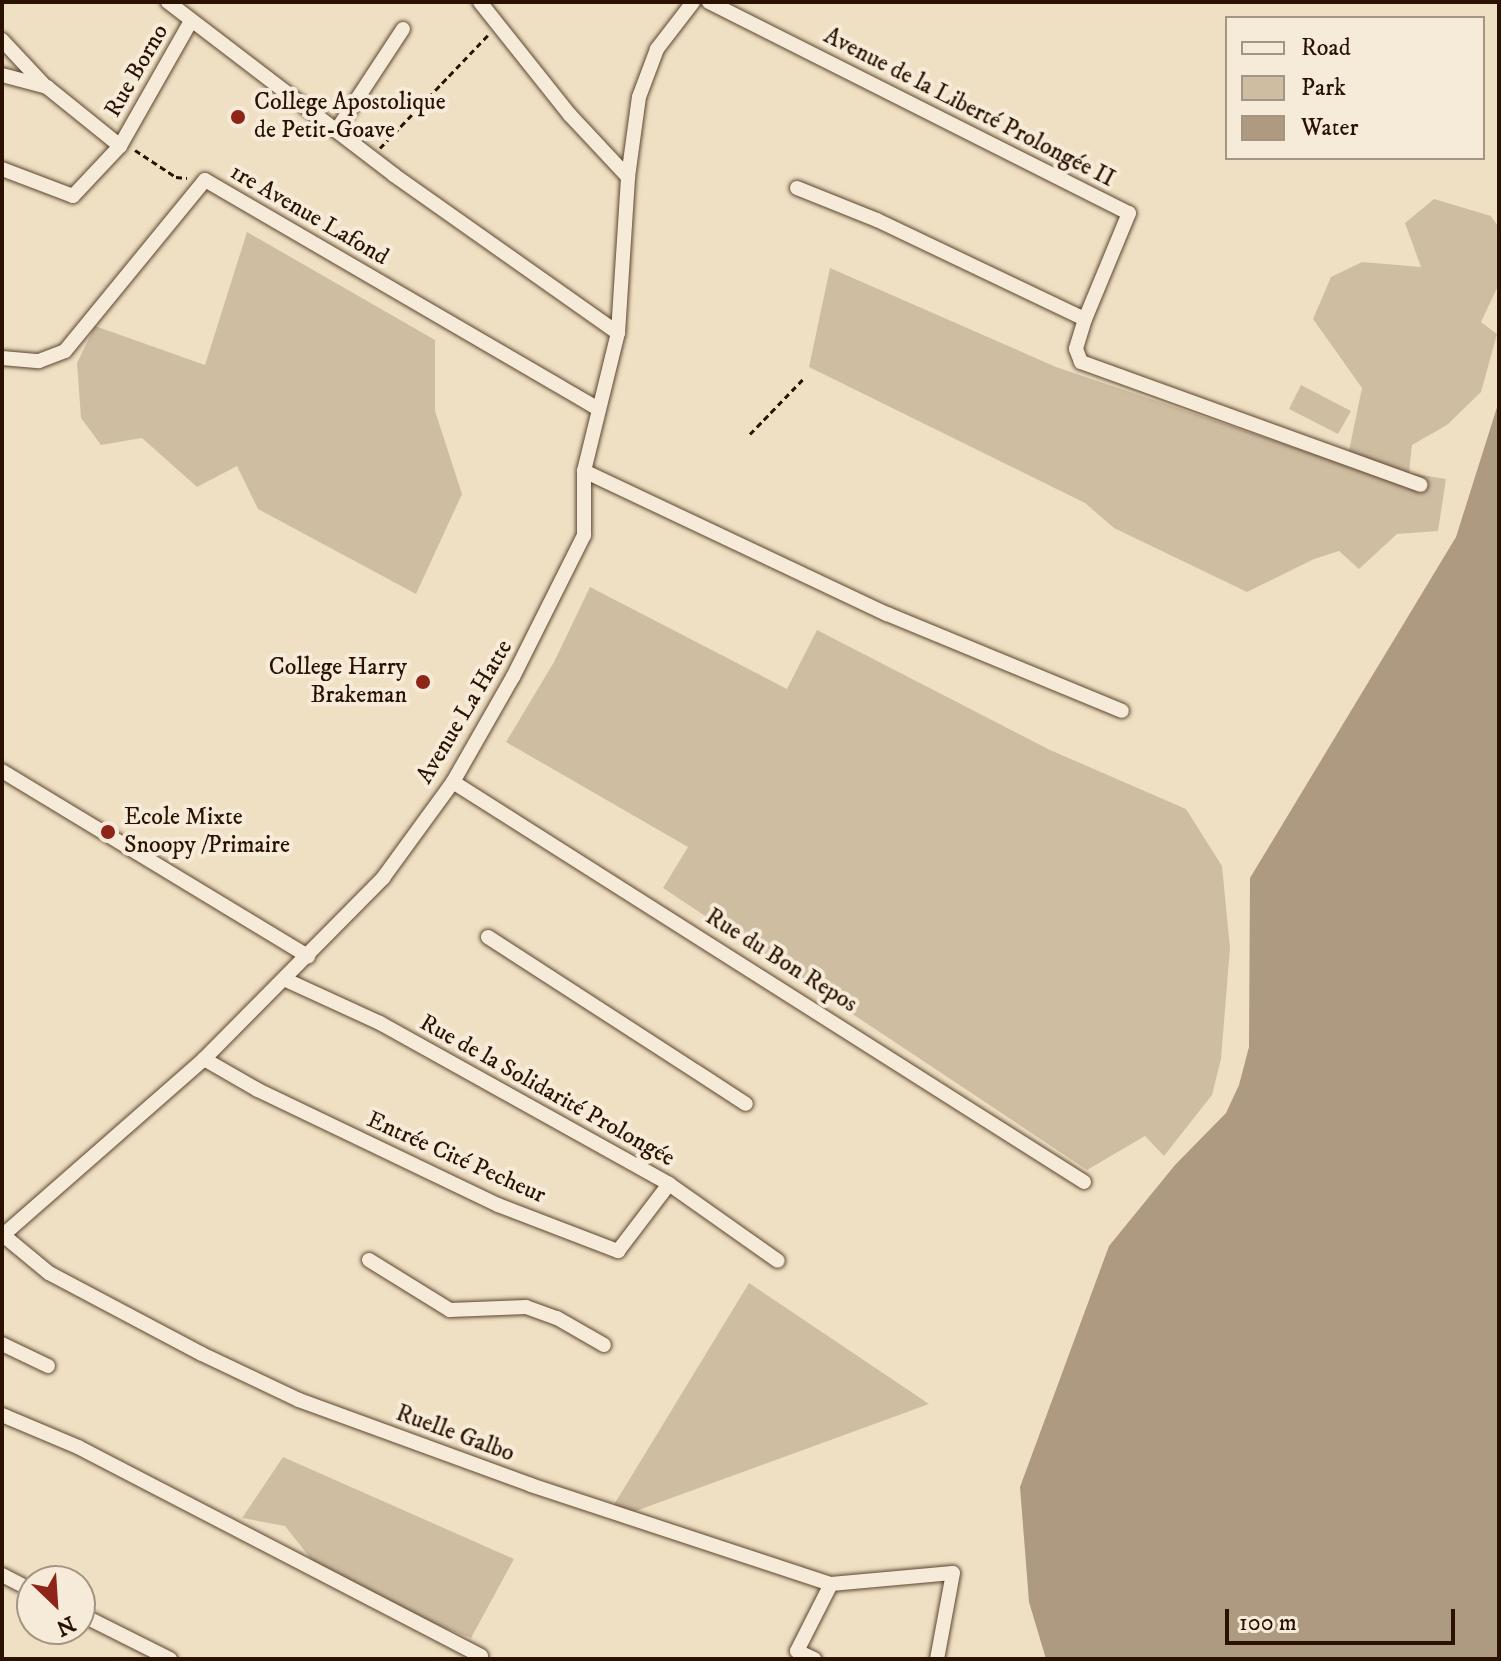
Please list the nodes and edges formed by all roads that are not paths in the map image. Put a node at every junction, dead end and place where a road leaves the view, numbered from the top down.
1 (168, 2) edge
2 (480, 2) edge
3 (693, 2) edge
4 (709, 2) edge
5 (191, 21) junction
6 (403, 29) dead end
7 (2, 40) edge
8 (2, 75) edge
9 (47, 87) junction
10 (336, 131) junction
11 (120, 146) junction
12 (2, 169) edge
13 (628, 177) junction
14 (797, 188) dead end
15 (1085, 319) junction
16 (618, 333) junction
17 (2, 358) edge
18 (597, 408) junction
19 (584, 471) junction
20 (1420, 485) dead end
21 (1122, 711) dead end
22 (2, 771) edge
23 (453, 782) junction
24 (488, 937) dead end
25 (308, 956) junction
26 (284, 979) junction
27 (204, 1059) junction
28 (746, 1104) dead end
29 (1084, 1182) dead end
30 (669, 1184) junction
31 (2, 1235) edge
32 (369, 1260) dead end
33 (778, 1261) dead end
34 (2, 1344) edge
35 (604, 1345) dead end
36 (48, 1366) dead end
37 (2, 1415) edge
38 (831, 1584) junction
39 (96, 1622) edge
40 (481, 1656) dead end
41 (170, 1659) edge
42 (814, 1659) edge
43 (937, 1659) edge

1 - 5 street
2 - 13 street
3 - 13 street, Avenue La Hatte
4 - 15 street, Avenue de la Liberté Prolongée II
5 - 10 street
5 - 11 street, Rue Borno
6 - 10 street
7 - 9 street
8 - 9 street, Rue Borno
9 - 11 street, Rue Borno
10 - 16 street
11 - 12 street
13 - 16 street, Avenue La Hatte
14 - 15 street
15 - 20 street, Avenue de la Liberté Prolongée II
16 - 18 street, Avenue La Hatte
17 - 18 street, 1re Avenue Lafond
18 - 19 street, Avenue La Hatte
19 - 21 street
19 - 23 street, Avenue La Hatte
22 - 25 street
23 - 25 street, Avenue La Hatte
23 - 29 street, Rue du Bon Repos
24 - 28 street
25 - 26 street, Avenue La Hatte
26 - 27 street, Avenue La Hatte
26 - 30 street, Rue de la Solidarité Prolongée
27 - 30 street, Entrée Cité Pecheur
27 - 31 street, Avenue La Hatte
30 - 33 street, Rue de la Solidarité Prolongée
31 - 38 street, Ruelle Galbo
32 - 35 street
34 - 36 street
37 - 40 street
38 - 42 street
38 - 43 street
39 - 41 street

